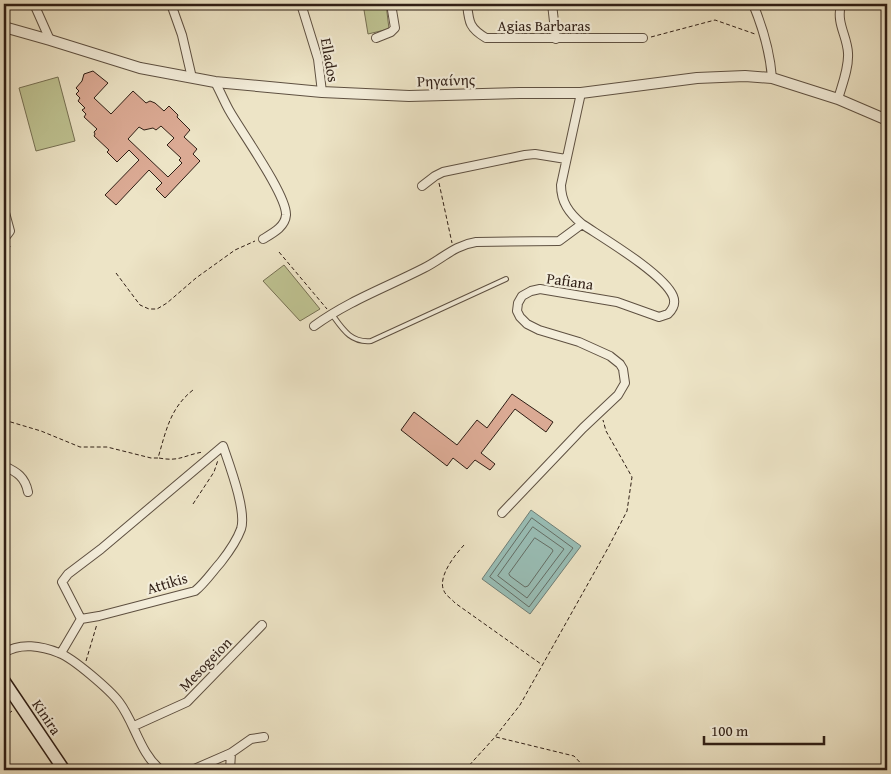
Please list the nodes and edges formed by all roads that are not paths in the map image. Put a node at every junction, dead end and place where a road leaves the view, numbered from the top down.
1 (34, 4) edge
2 (171, 4) edge
3 (301, 4) edge
4 (391, 4) edge
5 (467, 4) edge
6 (552, 4) edge
7 (752, 4) edge
8 (840, 7) edge
9 (4, 27) edge
10 (376, 38) dead end
11 (643, 38) road end
12 (556, 39) junction
13 (50, 40) junction
14 (192, 78) junction
15 (772, 78) junction
16 (215, 82) junction
17 (322, 92) junction
18 (581, 93) junction
19 (838, 99) junction
20 (887, 120) edge
21 (566, 159) junction
22 (422, 186) dead end
23 (4, 209) edge
24 (582, 224) junction
25 (6, 237) edge
26 (263, 239) road end
27 (506, 279) dead end
28 (331, 313) junction
29 (314, 326) dead end
30 (4, 466) edge
31 (28, 492) dead end
32 (502, 513) dead end
33 (81, 619) junction
34 (262, 624) dead end
35 (4, 653) edge
36 (61, 654) junction
37 (4, 681) edge
38 (134, 726) junction
39 (264, 737) dead end
40 (231, 753) junction
41 (64, 770) edge
42 (161, 770) edge
43 (192, 770) edge
44 (230, 770) edge

1 - 13 street
2 - 14 street
3 - 17 street, Ellados
4 - 10 street
5 - 12 street, Agias Barbaras
6 - 12 street
7 - 15 street
8 - 19 street
9 - 13 street, Ρηγαίνης
11 - 12 street, Agias Barbaras
13 - 14 street, Ρηγαίνης
14 - 16 street, Ρηγαίνης
15 - 18 street, Ρηγαίνης
15 - 19 street, Ρηγαίνης
16 - 17 street, Ρηγαίνης
16 - 26 street
17 - 18 street, Ρηγαίνης
18 - 21 street, Pafiana
19 - 20 street, Ρηγαίνης
21 - 22 street
21 - 24 street, Pafiana
23 - 25 street
24 - 28 street
24 - 32 street, Pafiana
27 - 28 lane
28 - 29 street
30 - 31 street
33 - 33 street, Attikis
33 - 36 street
34 - 38 street, Mesogeion
35 - 36 street
36 - 38 street
37 - 41 main road, Kinira
38 - 42 street
39 - 40 street
40 - 43 street
40 - 44 street

